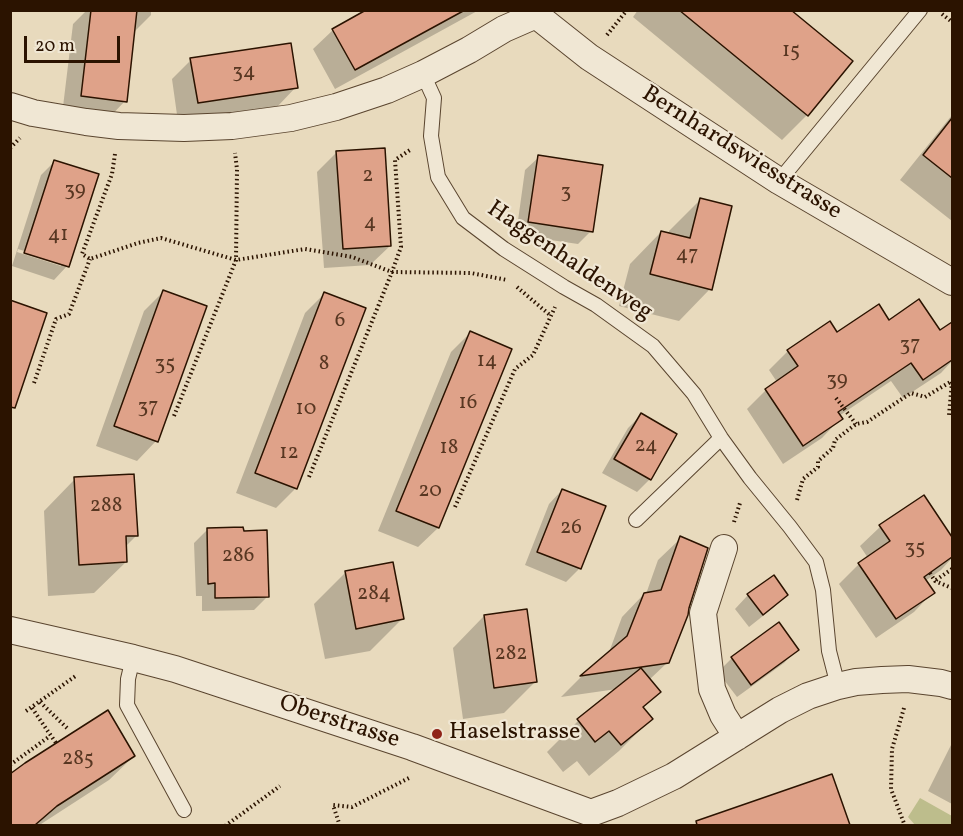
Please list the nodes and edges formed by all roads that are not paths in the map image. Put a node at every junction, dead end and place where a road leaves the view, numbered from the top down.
1 (920, 10) edge
2 (538, 13) edge
3 (423, 74) junction
4 (10, 106) edge
5 (779, 181) junction
6 (952, 282) edge
7 (721, 438) junction
8 (636, 520) dead end
9 (724, 548) road end
10 (10, 630) edge
11 (133, 658) junction
12 (838, 686) junction
13 (952, 686) edge
14 (737, 737) junction
15 (184, 810) dead end
16 (593, 819) edge

1 - 5 lane
2 - 3 street
2 - 5 street, Bernhardswiesstrasse
3 - 4 street
3 - 7 lane, Haggenhaldenweg
5 - 6 street, Bernhardswiesstrasse
7 - 8 lane
7 - 12 lane, Haggenhaldenweg
9 - 14 street
10 - 11 street, Oberstrasse
11 - 15 lane
11 - 16 street, Oberstrasse
12 - 13 street, Oberstrasse
12 - 14 street, Oberstrasse
14 - 16 street, Oberstrasse

